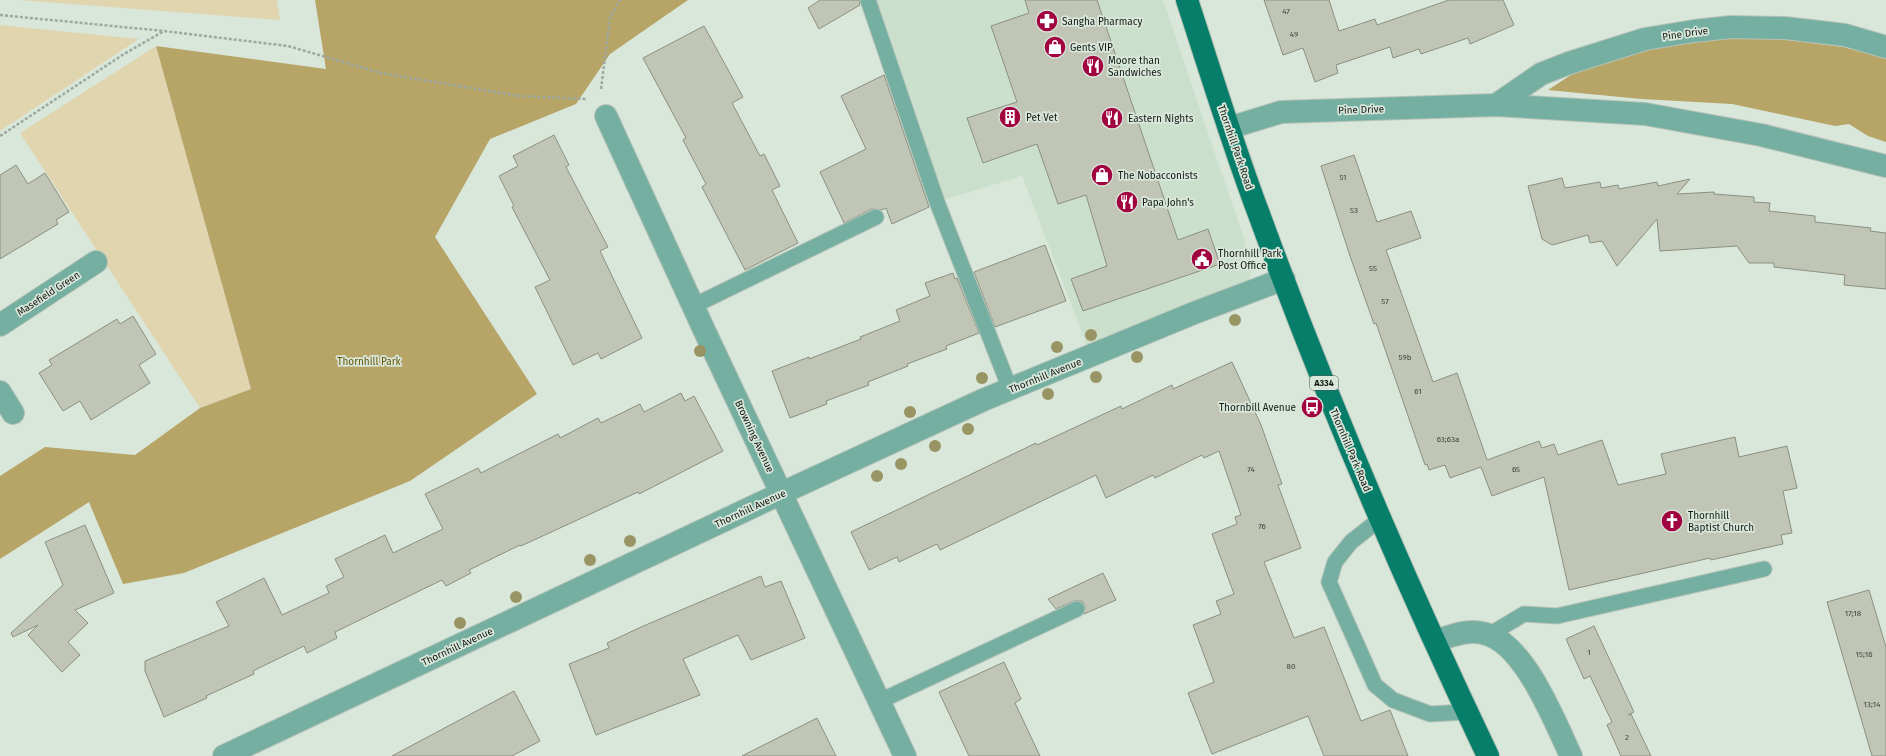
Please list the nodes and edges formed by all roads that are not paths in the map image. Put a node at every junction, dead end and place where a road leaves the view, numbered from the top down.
1 (868, 0) edge
2 (1187, 0) edge
3 (1886, 47) edge
4 (1496, 105) junction
5 (603, 108) road end
6 (1229, 128) junction
7 (1886, 166) edge
8 (876, 218) dead end
9 (96, 262) dead end
10 (1284, 279) junction
11 (693, 306) junction
12 (0, 325) edge
13 (1010, 389) junction
14 (0, 392) edge
15 (13, 413) dead end
16 (782, 493) junction
17 (1380, 519) junction
18 (1764, 569) dead end
19 (1077, 609) dead end
20 (1489, 635) junction
21 (1436, 641) junction
22 (880, 701) junction
23 (1468, 712) junction
24 (224, 756) edge
25 (905, 756) edge
26 (1488, 756) edge
27 (1571, 756) edge

1 - 13 lane
2 - 6 main road, Thornhill Park Road / A334
3 - 4 street, Pine Drive
4 - 6 street, Pine Drive
4 - 7 street, Pine Drive
5 - 11 street, Browning Avenue
6 - 10 main road, Thornhill Park Road / A334
8 - 11 lane
9 - 12 street, Masefield Green
10 - 13 street, Thornhill Avenue
10 - 17 main road, Thornhill Park Road / A334
11 - 16 street, Browning Avenue
13 - 16 street, Thornhill Avenue
14 - 15 street
16 - 22 street, Browning Avenue
16 - 24 street, Thornhill Avenue
17 - 21 main road, Thornhill Park Road / A334
17 - 23 lane
18 - 20 lane
19 - 22 lane
20 - 21 street
20 - 27 street
21 - 23 main road, Thornhill Park Road / A334
22 - 25 street, Browning Avenue
23 - 26 main road, Thornhill Park Road / A334

